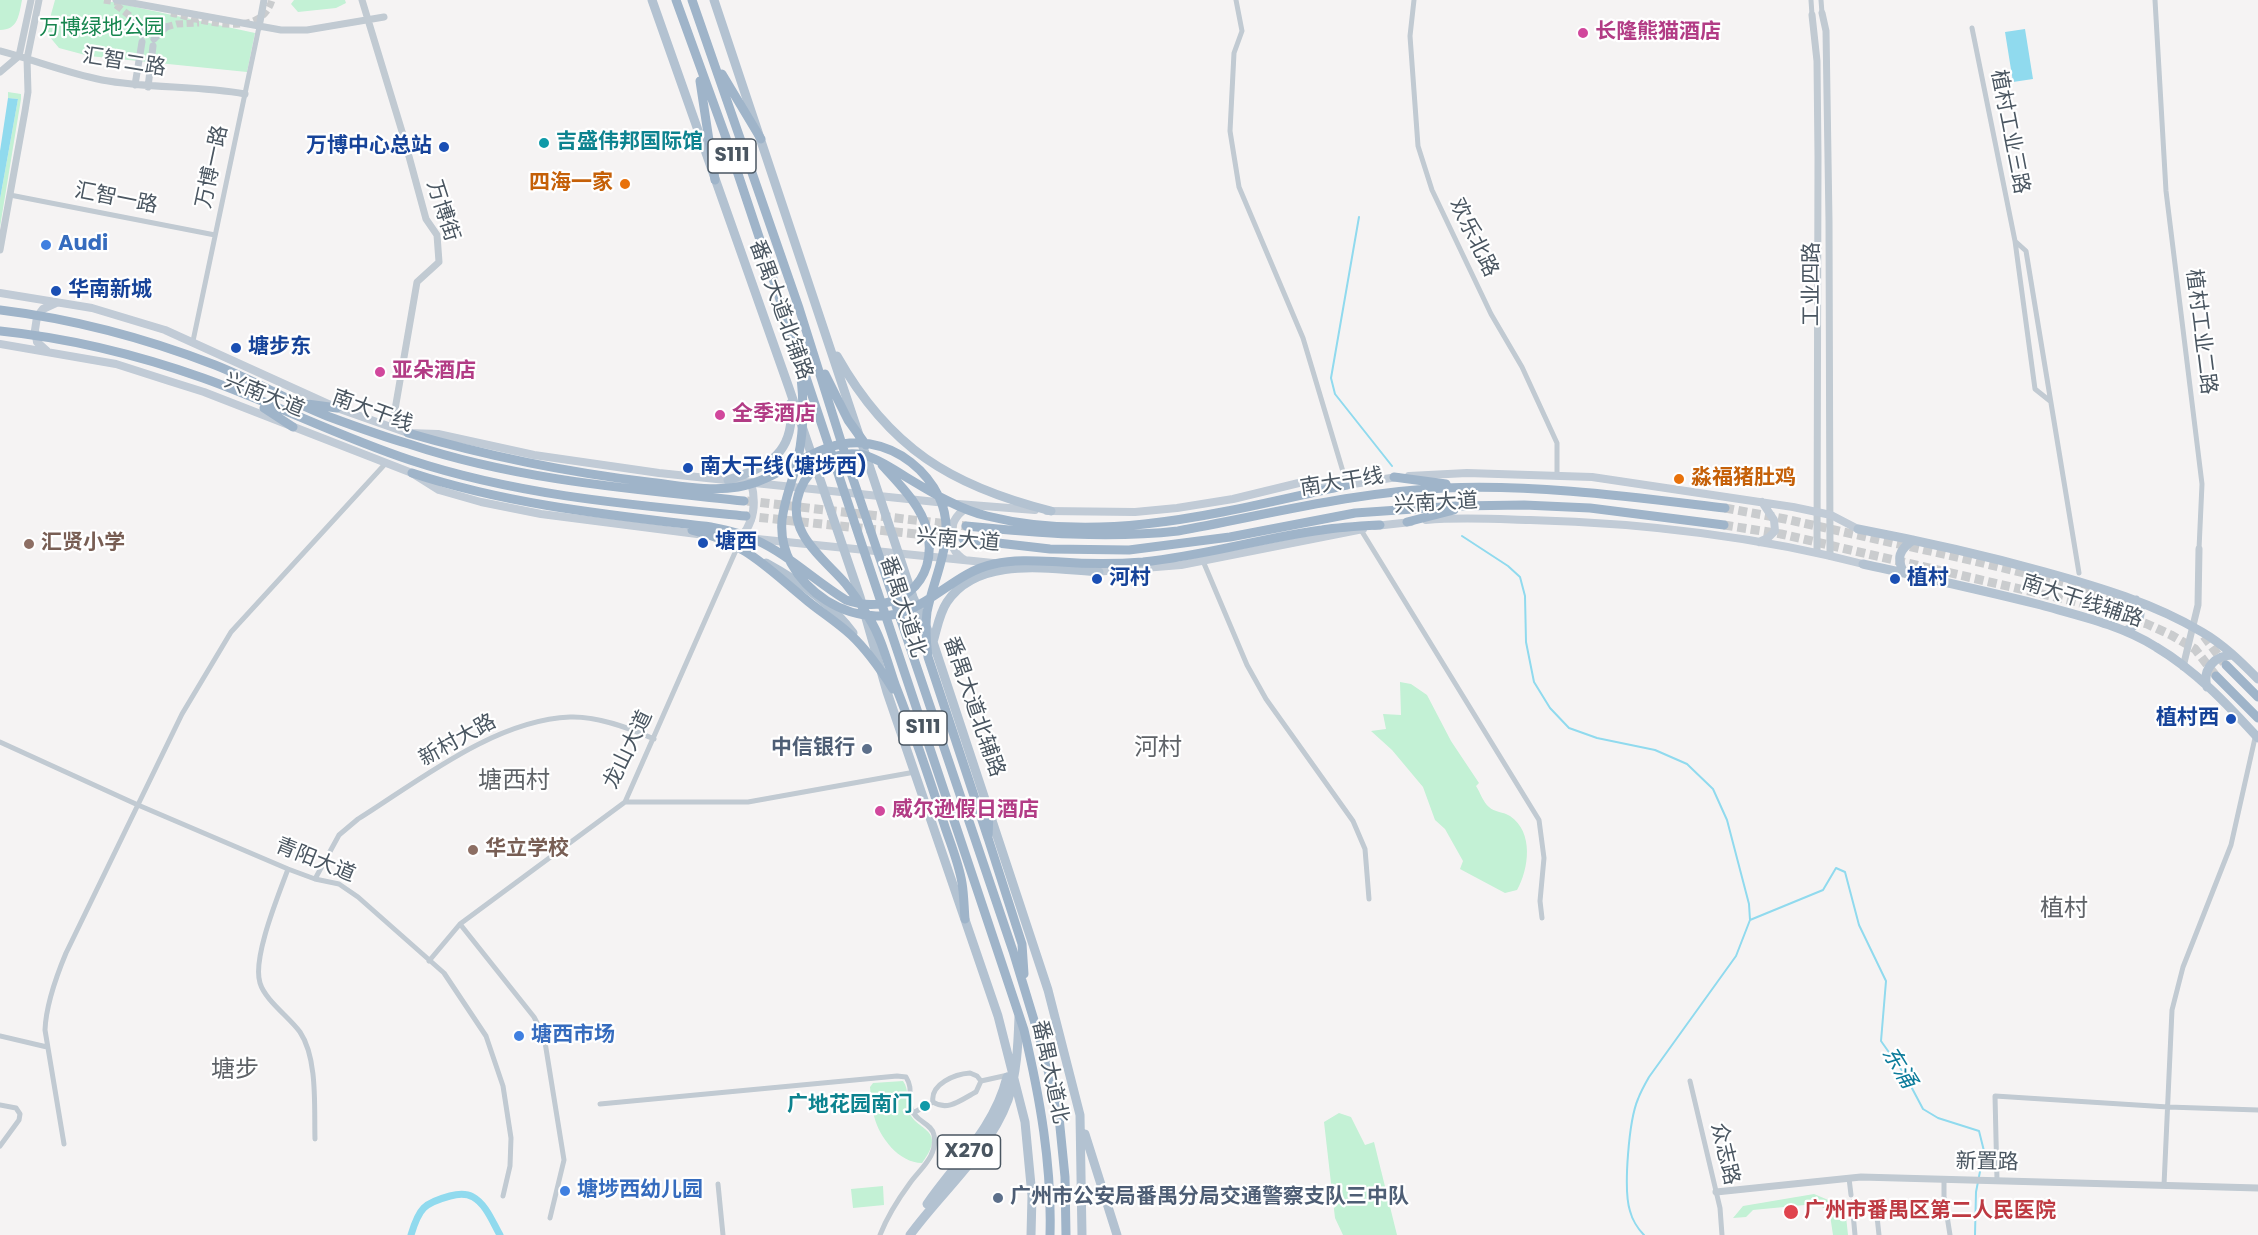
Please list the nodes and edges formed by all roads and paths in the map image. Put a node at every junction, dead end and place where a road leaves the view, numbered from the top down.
1 (31, 0) edge
2 (39, 0) edge
3 (116, 0) edge
4 (264, 0) edge
5 (362, 0) edge
6 (652, 0) edge
7 (674, 0) edge
8 (714, 0) edge
9 (1236, 0) edge
10 (1414, 0) edge
11 (1810, 0) edge
12 (1821, 0) edge
13 (2155, 0) edge
14 (694, 3) edge
15 (1822, 13) joint
16 (1812, 15) joint
17 (384, 17) dead end
18 (135, 20) tunnel mouth
19 (369, 20) junction
20 (166, 27) dead end
21 (259, 27) junction
22 (1972, 28) dead end
23 (0, 51) edge
24 (19, 56) junction
25 (712, 56) junction
26 (27, 59) junction
27 (697, 61) junction
28 (0, 72) edge
29 (135, 85) junction
30 (148, 87) junction
31 (245, 94) junction
32 (761, 139) junction
33 (715, 180) junction
34 (10, 195) junction
35 (215, 235) junction
36 (2015, 241) junction
37 (0, 250) edge
38 (1, 291) edge
39 (58, 302) junction
40 (0, 310) edge
41 (0, 331) edge
42 (826, 338) junction
43 (193, 341) junction
44 (0, 344) edge
45 (47, 351) junction
46 (813, 351) junction
47 (799, 360) junction
48 (789, 388) junction
49 (247, 396) junction
50 (2050, 401) junction
51 (297, 402) junction
52 (1817, 402) junction
53 (1830, 402) junction
54 (338, 408) junction
55 (293, 427) junction
56 (392, 428) junction
57 (408, 433) junction
58 (386, 464) junction
59 (412, 473) junction
60 (1557, 475) junction
61 (1394, 477) junction
62 (728, 480) junction
63 (751, 482) junction
64 (1347, 484) junction
65 (1475, 488) junction
66 (824, 490) junction
67 (879, 496) junction
68 (744, 501) tunnel mouth
69 (1762, 502) junction
70 (973, 505) junction
71 (1472, 506) junction
72 (1725, 508) tunnel mouth
73 (1052, 511) junction
74 (1817, 512) junction
75 (1831, 515) junction
76 (746, 516) tunnel mouth
77 (636, 518) junction
78 (1407, 522) junction
79 (1380, 525) junction
80 (1724, 525) tunnel mouth
81 (966, 526) tunnel mouth
82 (1858, 529) joint
83 (1361, 530) junction
84 (702, 534) junction
85 (741, 537) junction
86 (963, 539) tunnel mouth
87 (1913, 540) junction
88 (1758, 543) junction
89 (738, 548) junction
90 (843, 548) junction
91 (2199, 549) joint
92 (1818, 553) junction
93 (898, 554) junction
94 (1830, 556) junction
95 (968, 561) junction
96 (1203, 561) junction
97 (1863, 564) joint
98 (1099, 572) junction
99 (1904, 573) junction
100 (2079, 573) dead end
101 (2136, 600) junction
102 (2193, 627) junction
103 (2125, 631) junction
104 (933, 642) junction
105 (2233, 655) junction
106 (2226, 665) tunnel mouth
107 (2183, 667) junction
108 (2216, 676) tunnel mouth
109 (2258, 679) edge
110 (2207, 687) junction
111 (887, 692) junction
112 (2258, 697) edge
113 (907, 715) junction
114 (2258, 718) edge
115 (2256, 738) edge
116 (654, 739) junction
117 (0, 742) edge
118 (915, 772) junction
119 (625, 802) junction
120 (138, 805) junction
121 (989, 811) junction
122 (988, 838) junction
123 (288, 869) junction
124 (315, 879) junction
125 (1370, 899) dead end
126 (1542, 918) dead end
127 (965, 920) junction
128 (460, 924) junction
129 (429, 961) junction
130 (1025, 991) junction
131 (1019, 1017) junction
132 (0, 1036) edge
133 (47, 1047) junction
134 (1009, 1057) junction
135 (1008, 1075) junction
136 (981, 1081) junction
137 (1690, 1081) dead end
138 (933, 1102) junction
139 (600, 1104) dead end
140 (0, 1105) edge
141 (2168, 1107) junction
142 (2258, 1110) edge
143 (913, 1113) junction
144 (1080, 1114) junction
145 (315, 1139) dead end
146 (64, 1144) dead end
147 (0, 1146) edge
148 (1065, 1177) junction
149 (1849, 1178) junction
150 (1944, 1179) junction
151 (1997, 1180) junction
152 (717, 1184) dead end
153 (2164, 1185) junction
154 (2258, 1188) edge
155 (1716, 1192) junction
156 (503, 1196) dead end
157 (1876, 1207) dead end
158 (550, 1218) dead end
159 (723, 1235) edge
160 (880, 1235) edge
161 (908, 1235) edge
162 (1031, 1235) edge
163 (1050, 1235) edge
164 (1066, 1235) edge
165 (1072, 1235) edge
166 (1082, 1235) edge
167 (1118, 1235) edge
168 (1722, 1235) edge
169 (1854, 1235) edge
170 (1879, 1235) edge
171 (1950, 1235) edge

1 - 24 street
2 - 26 street
3 - 21 street
4 - 21 street, 万博一路
5 - 19 street, 万博街
6 - 33 main road
7 - 27 highway, 番禺大道北 / S111
8 - 32 main road
9 - 64 street
10 - 60 street, 欢乐北路
11 - 16 street
12 - 15 street
13 - 91 street, 植村工业二路
14 - 25 highway, 番禺大道北 / S111
15 - 53 street, 工业四路
16 - 52 street, 工业四路
17 - 19 street
18 - 29 street
19 - 21 street
19 - 56 street, 万博街
20 - 30 street
21 - 31 street, 万博一路
22 - 36 street, 植村工业三路
23 - 24 street, 汇智二路
24 - 26 street, 汇智二路
24 - 28 street
25 - 32 highway
25 - 46 highway, 番禺大道北 / S111
26 - 29 street, 汇智二路
26 - 34 street
27 - 33 highway
27 - 47 highway, 番禺大道北 / S111
29 - 30 street, 汇智二路
30 - 31 street, 汇智二路
31 - 35 street, 万博一路
32 - 42 main road, 番禺大道北铺路
33 - 48 main road, 番禺大道北铺路 / S111
34 - 35 street, 汇智一路
34 - 37 street
35 - 43 street, 万博一路
36 - 50 street, 植村工业三路
36 - 50 street, 植村工业三路
38 - 39 main road, 兴南大道
39 - 43 main road, 兴南大道
39 - 45 main road
40 - 51 highway, 南大干线
41 - 49 highway, 南大干线
42 - 67 main road, 番禺大道北辅路
42 - 73 main road
43 - 54 main road, 兴南大道
44 - 45 main road, 兴南大道
45 - 55 main road, 兴南大道
46 - 77 highway
46 - 130 highway, 番禺大道北 / S111
47 - 79 highway
47 - 131 highway, 番禺大道北 / S111
48 - 62 main road
48 - 66 main road, 番禺大道北铺路
49 - 55 highway
49 - 76 highway, 南大干线
50 - 100 street, 植村工业三路
51 - 54 highway
51 - 68 highway, 南大干线
52 - 53 street
52 - 74 street, 工业四路
53 - 75 street, 工业四路
54 - 56 main road, 兴南大道
55 - 58 main road, 兴南大道
56 - 57 main road, 兴南大道
57 - 62 main road, 兴南大道
57 - 122 highway
58 - 59 main road, 兴南大道
58 - 120 street
59 - 77 highway
59 - 84 main road, 兴南大道
60 - 61 main road, 兴南大道
60 - 69 main road, 兴南大道
61 - 64 main road, 兴南大道
61 - 65 highway
62 - 63 main road, 兴南大道
63 - 66 main road, 兴南大道
63 - 85 main road
64 - 73 main road, 兴南大道
64 - 113 highway
65 - 72 highway, 南大干线
65 - 81 highway, 南大干线
66 - 67 main road, 兴南大道
66 - 90 main road, 番禺大道北铺路
67 - 70 main road, 兴南大道
67 - 93 main road, 番禺大道北辅路
69 - 74 main road, 兴南大道
69 - 88 main road
70 - 73 main road, 兴南大道
70 - 95 main road
71 - 78 highway
71 - 80 highway, 南大干线
71 - 86 highway, 南大干线
74 - 75 main road, 兴南大道
74 - 92 street, 工业四路
75 - 82 main road, 兴南大道
75 - 94 street, 工业四路
77 - 113 highway
78 - 79 main road, 兴南大道
78 - 88 main road, 兴南大道
79 - 83 main road, 兴南大道
82 - 87 main road, 南大干线辅路
83 - 96 main road, 兴南大道
83 - 126 street
84 - 85 main road, 兴南大道
84 - 89 main road
85 - 90 main road, 兴南大道
87 - 99 main road
87 - 101 main road, 南大干线辅路
88 - 92 main road, 兴南大道
89 - 111 main road
89 - 116 street, 龙山大道
90 - 93 main road, 兴南大道
90 - 111 main road, 番禺大道北铺路
91 - 102 street, 植村工业二路
92 - 94 main road, 兴南大道
93 - 95 main road, 兴南大道
93 - 104 main road, 番禺大道北辅路
94 - 97 main road, 兴南大道
95 - 98 main road, 兴南大道
96 - 98 main road, 兴南大道
96 - 125 street
97 - 99 main road, 南大干线辅路
98 - 104 main road
99 - 103 main road, 南大干线辅路
101 - 102 main road, 南大干线辅路
101 - 103 main road
102 - 105 main road, 南大干线辅路
102 - 107 street, 植村工业二路
103 - 107 main road, 南大干线辅路
104 - 121 main road, 番禺大道北辅路
105 - 109 main road, 南大干线辅路
105 - 110 main road
106 - 112 highway
107 - 110 main road, 南大干线辅路
108 - 114 highway
110 - 115 main road, 南大干线辅路
111 - 118 main road
113 - 127 highway
115 - 141 street
116 - 119 street, 龙山大道
116 - 124 street, 新村大路
117 - 120 street, 青阳大道
118 - 119 street
118 - 127 main road
119 - 128 street, 龙山大道
120 - 123 street, 青阳大道
120 - 133 street
121 - 122 highway
121 - 144 main road, 番禺大道北辅路
122 - 130 highway
123 - 124 street, 青阳大道
123 - 145 street
124 - 129 street, 青阳大道
127 - 134 main road
128 - 129 street, 龙山大道
128 - 158 street
129 - 156 street, 青阳大道
130 - 148 highway, 番禺大道北 / S111
131 - 161 main road
131 - 163 highway, 番禺大道北 / S111
132 - 133 street
133 - 146 street
134 - 135 main road, X270
134 - 162 main road
135 - 136 street
135 - 161 main road, X270
136 - 138 street
136 - 138 street
137 - 155 street, 众志路
138 - 143 street
139 - 143 street
140 - 147 street
141 - 142 street
141 - 151 street
141 - 153 street
143 - 160 street
144 - 166 main road, 番禺大道北辅路
144 - 167 main road
148 - 164 highway, 番禺大道北 / S111
148 - 165 highway
149 - 150 street, 新置路
149 - 155 street, 新置路
149 - 169 street
150 - 151 street, 新置路
150 - 171 street
151 - 153 street, 新置路
152 - 159 street
153 - 154 street, 新置路
155 - 168 street, 众志路
157 - 170 street

